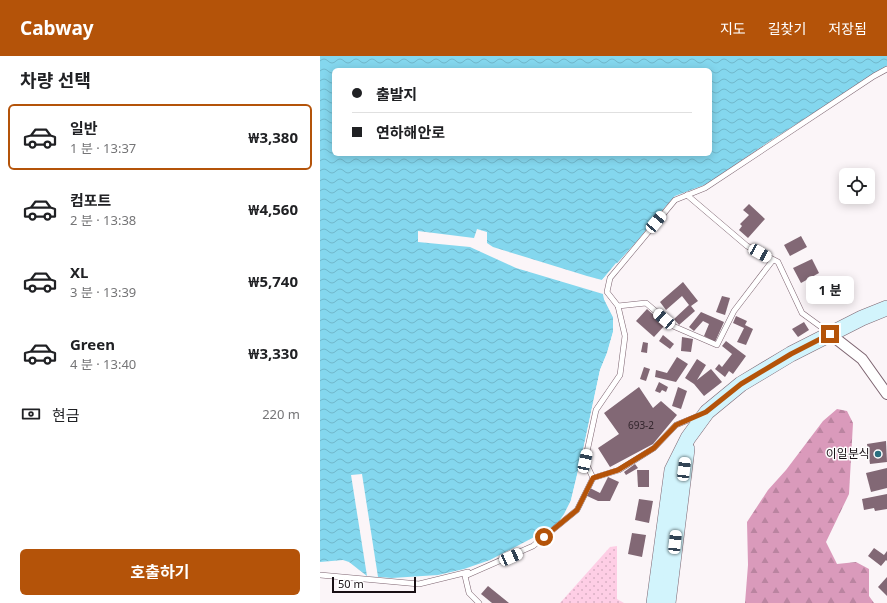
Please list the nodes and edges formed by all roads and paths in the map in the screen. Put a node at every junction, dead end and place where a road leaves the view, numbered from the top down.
1 (887, 69) edge
2 (687, 195) junction
3 (772, 260) junction
4 (618, 306) junction
5 (887, 308) edge
6 (830, 334) junction
7 (887, 394) edge
8 (706, 412) junction
9 (688, 438) junction
10 (593, 478) junction
11 (488, 567) junction
12 (320, 575) edge
13 (479, 603) edge
14 (654, 603) edge
15 (668, 603) edge

1 - 2 lane
2 - 3 lane
2 - 4 lane
3 - 4 lane
3 - 6 lane
4 - 10 lane
5 - 6 street
6 - 7 street
6 - 8 street
8 - 9 street
8 - 10 lane
9 - 14 street
9 - 15 street
10 - 11 lane
11 - 12 lane
11 - 13 lane

